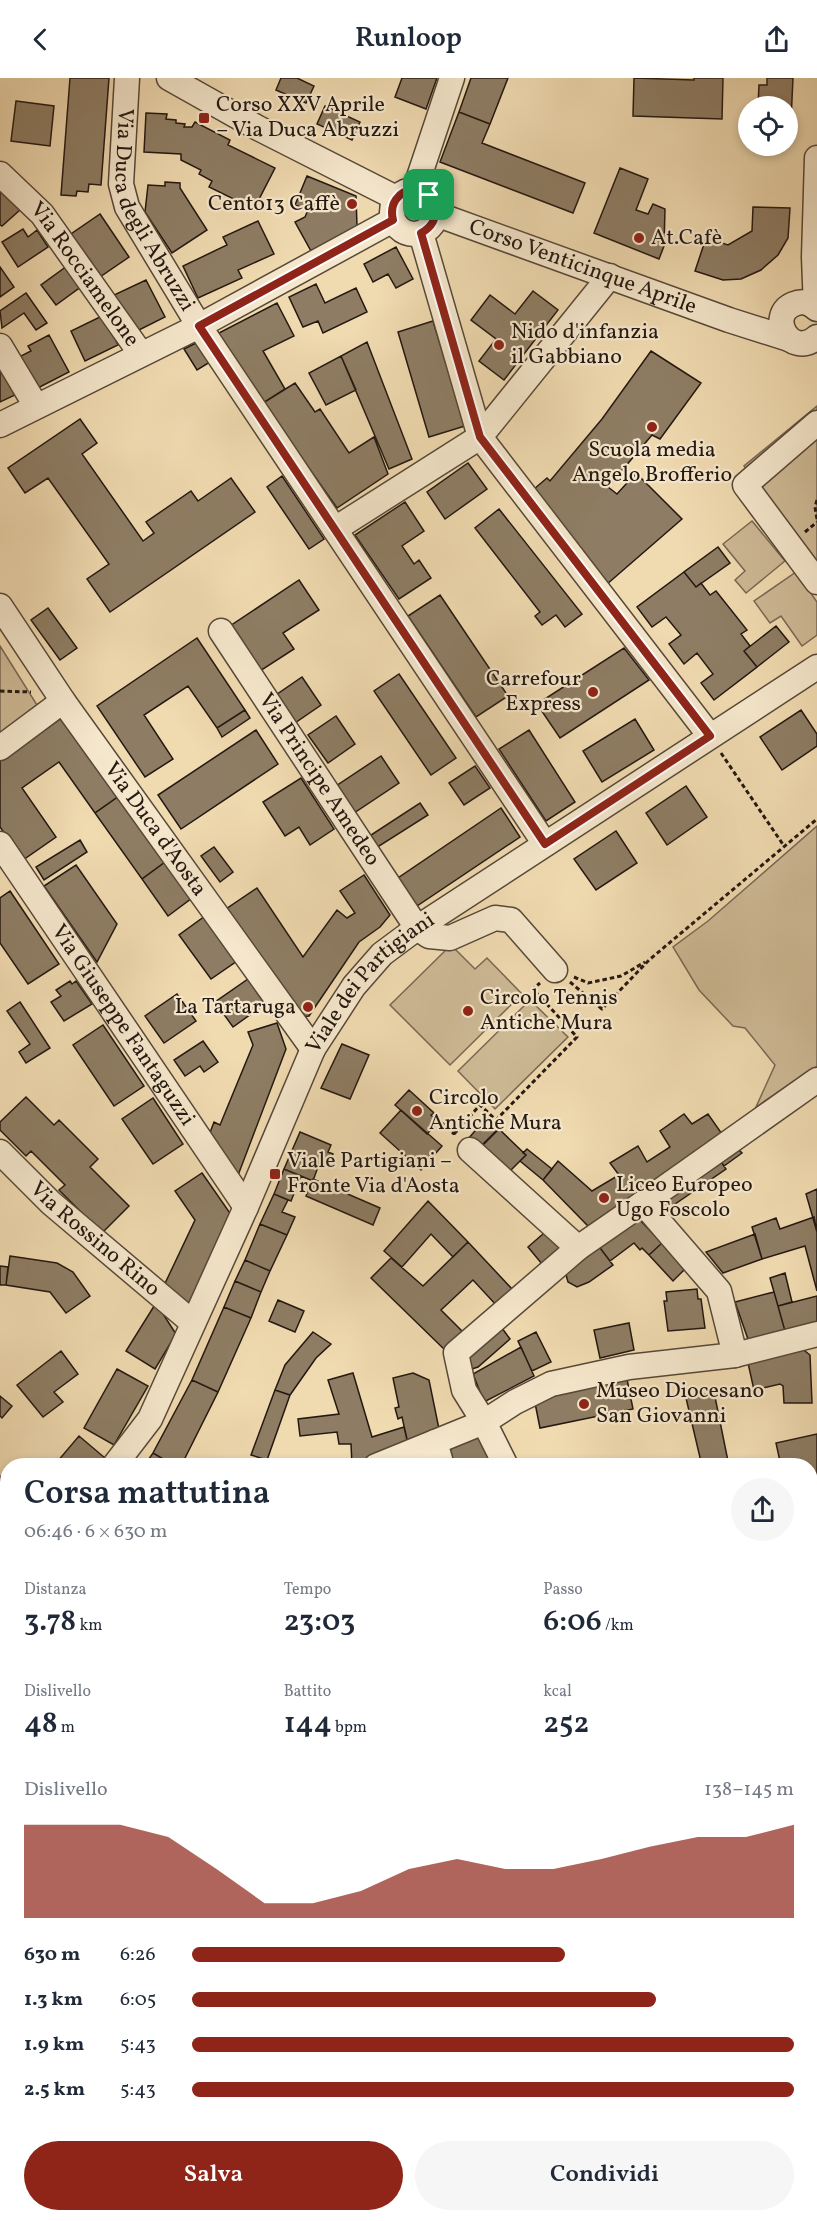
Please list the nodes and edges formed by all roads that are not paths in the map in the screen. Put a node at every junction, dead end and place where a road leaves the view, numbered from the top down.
1 (128, 78) edge
2 (169, 78) edge
3 (453, 78) edge
4 (817, 158) edge
5 (0, 174) edge
6 (402, 202) junction
7 (436, 214) junction
8 (421, 233) junction
9 (816, 257) edge
10 (610, 276) junction
11 (803, 308) edge
12 (729, 320) junction
13 (199, 326) junction
14 (806, 344) edge
15 (0, 346) edge
16 (141, 354) junction
17 (36, 406) junction
18 (817, 411) edge
19 (817, 422) edge
20 (0, 425) edge
21 (480, 437) junction
22 (335, 529) junction
23 (817, 582) edge
24 (0, 606) edge
25 (221, 631) dead end
26 (817, 667) edge
27 (58, 694) junction
28 (710, 736) junction
29 (0, 748) edge
30 (0, 844) edge
31 (545, 844) junction
32 (417, 928) junction
33 (555, 970) road end
34 (313, 1049) junction
35 (817, 1080) edge
36 (470, 1150) dead end
37 (0, 1152) edge
38 (644, 1203) junction
39 (246, 1207) junction
40 (578, 1248) junction
41 (193, 1323) junction
42 (817, 1334) edge
43 (735, 1355) junction
44 (484, 1422) junction
45 (435, 1442) junction
46 (120, 1458) edge
47 (396, 1458) edge
48 (440, 1458) edge
49 (502, 1458) edge

1 - 13 street, Via Duca degli Abruzzi
2 - 6 street
3 - 6 street
4 - 9 street
5 - 16 street, Via Rocciamelone
6 - 7 street
6 - 8 street
6 - 13 street
7 - 8 street
7 - 10 street, Corso Venticinque Aprile
8 - 21 street
9 - 11 street
10 - 12 street, Corso Venticinque Aprile
10 - 21 street
11 - 12 street, Corso Venticinque Aprile
11 - 14 street
12 - 14 street, Corso Venticinque Aprile
13 - 16 street
13 - 22 street, Via Duca degli Abruzzi
15 - 17 street
16 - 17 street
17 - 20 street
18 - 19 street
19 - 23 street
21 - 22 street
21 - 28 street
22 - 31 street, Via Duca degli Abruzzi
24 - 27 street, Via Duca d'Aosta
25 - 32 street, Via Principe Amedeo
26 - 28 street, Viale dei Partigiani
27 - 29 street
27 - 34 street, Via Duca d'Aosta
28 - 31 street, Viale dei Partigiani
30 - 39 street, Via Giuseppe Fantaguzzi
31 - 32 street, Viale dei Partigiani
32 - 33 street
32 - 34 street, Viale dei Partigiani
34 - 39 street, Viale dei Partigiani
35 - 38 street
36 - 40 street
37 - 41 street, Via Rossino Rino
38 - 40 street
38 - 43 street
39 - 41 street, Viale dei Partigiani
40 - 44 street
41 - 46 street, Viale dei Partigiani
42 - 43 street
43 - 44 street
44 - 45 street
44 - 49 street
45 - 47 street
45 - 48 street

